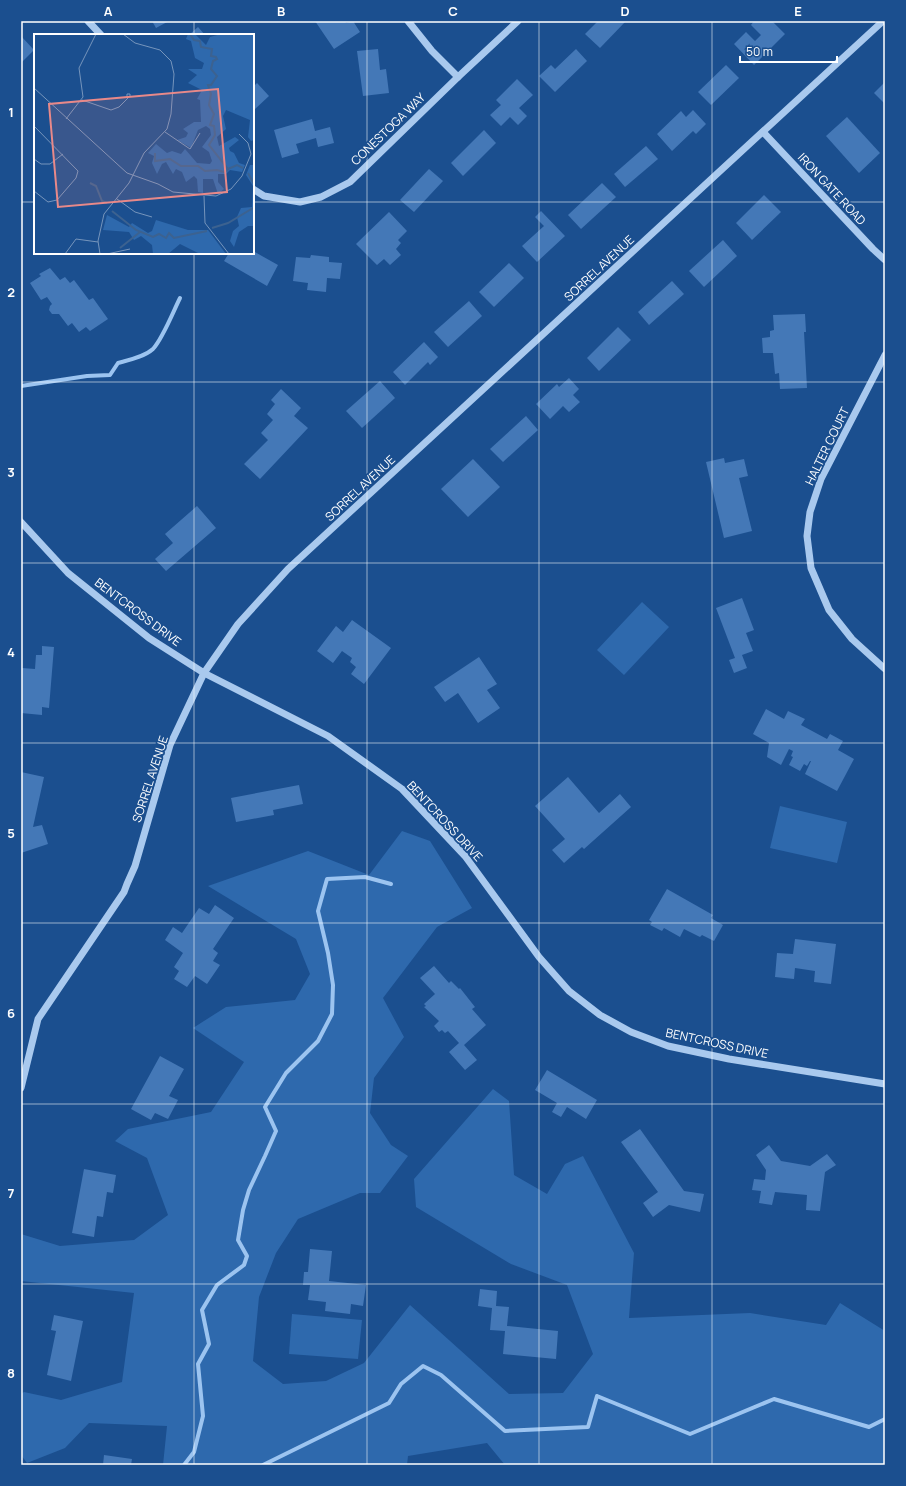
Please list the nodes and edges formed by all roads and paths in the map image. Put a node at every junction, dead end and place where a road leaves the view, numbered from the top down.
1 (88, 21) edge
2 (408, 21) edge
3 (518, 21) edge
4 (883, 21) edge
5 (100, 34) edge
6 (458, 77) junction
7 (763, 132) junction
8 (254, 190) edge
9 (885, 260) edge
10 (885, 355) edge
11 (21, 522) edge
12 (885, 669) edge
13 (204, 672) junction
14 (885, 1084) edge
15 (21, 1088) edge

1 - 5 street
2 - 6 street
3 - 6 street, CONESTOGA WAY
4 - 7 street, SORREL AVENUE
6 - 8 street, CONESTOGA WAY
7 - 9 street, IRON GATE ROAD
7 - 13 street, SORREL AVENUE
10 - 12 street, HALTER COURT
11 - 13 street, BENTCROSS DRIVE
13 - 14 street, BENTCROSS DRIVE
13 - 15 street, SORREL AVENUE

